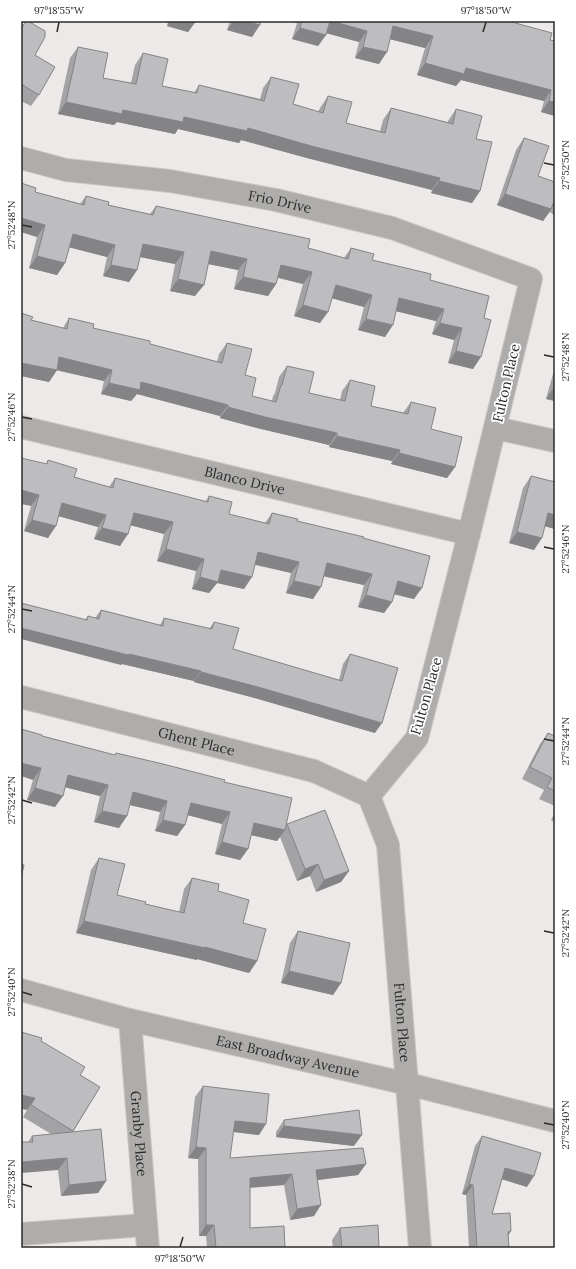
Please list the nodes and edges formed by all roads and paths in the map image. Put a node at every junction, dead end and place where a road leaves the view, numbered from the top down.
1 (21, 158) edge
2 (531, 279) joint
3 (21, 427) edge
4 (495, 428) junction
5 (555, 441) edge
6 (469, 534) junction
7 (21, 697) edge
8 (369, 796) junction
9 (21, 990) edge
10 (130, 1020) junction
11 (408, 1084) junction
12 (555, 1121) edge
13 (145, 1225) junction
14 (21, 1234) edge
15 (148, 1248) edge
16 (420, 1248) edge

1 - 2 street, Frio Drive
2 - 4 street, Fulton Place
3 - 6 street, Blanco Drive
4 - 5 street
4 - 6 street, Fulton Place
6 - 8 street, Fulton Place
7 - 8 street, Ghent Place
8 - 11 street, Fulton Place
9 - 10 street, East Broadway Avenue
10 - 11 street, East Broadway Avenue
10 - 13 street, Granby Place
11 - 12 street, East Broadway Avenue
11 - 16 street, Fulton Place
13 - 14 street
13 - 15 street, Granby Place

